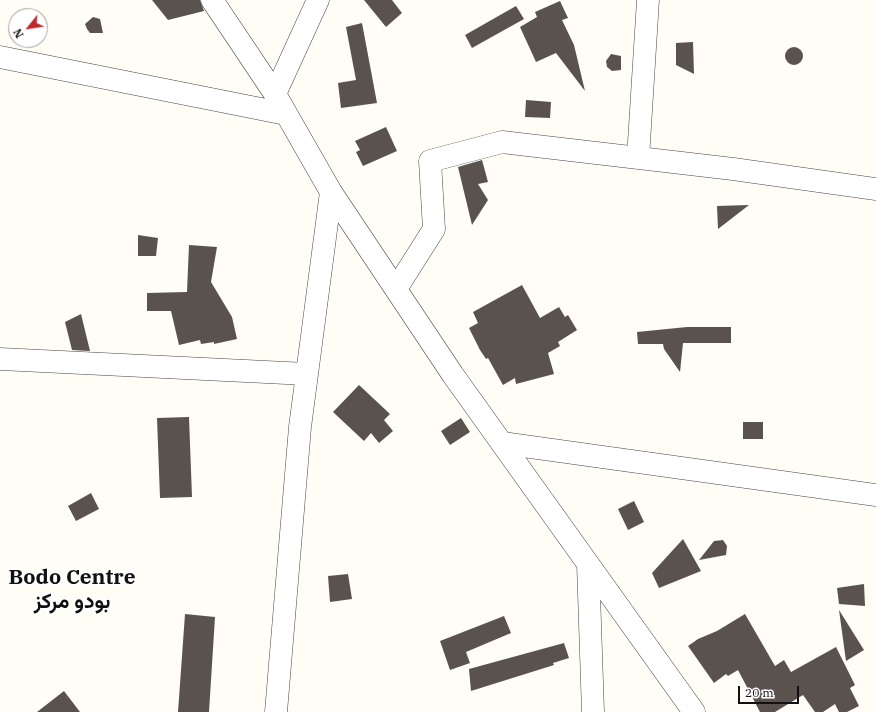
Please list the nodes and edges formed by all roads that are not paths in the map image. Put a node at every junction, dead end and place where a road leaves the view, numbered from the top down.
1 (212, 0) edge
2 (318, 0) edge
3 (648, 0) edge
4 (0, 57) edge
5 (274, 94) junction
6 (286, 114) junction
7 (638, 158) junction
8 (876, 189) edge
9 (331, 192) junction
10 (396, 289) junction
11 (0, 359) edge
12 (307, 374) junction
13 (502, 443) junction
14 (876, 495) edge
15 (588, 564) junction
16 (276, 712) edge
17 (593, 712) edge
18 (694, 712) edge

1 - 5 street
2 - 5 street
3 - 7 street
4 - 6 street
5 - 6 street
6 - 9 street
7 - 8 street
7 - 10 street
9 - 10 street
9 - 12 street
10 - 13 street
11 - 12 street
12 - 16 street
13 - 14 street
13 - 15 street
15 - 17 street
15 - 18 street

